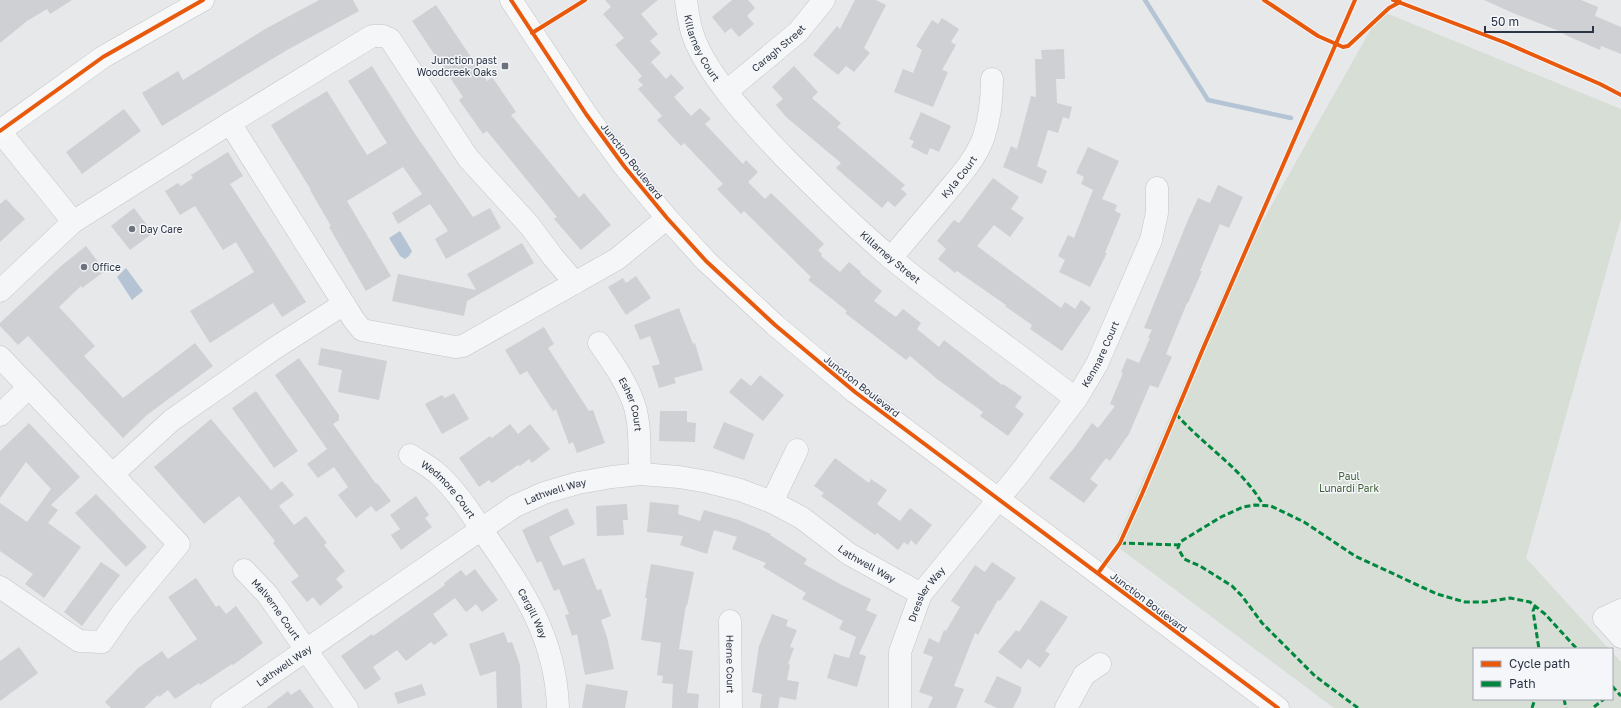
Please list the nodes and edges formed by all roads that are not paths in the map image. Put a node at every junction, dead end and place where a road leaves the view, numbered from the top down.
1 (203, 0) edge
2 (511, 0) edge
3 (686, 0) edge
4 (824, 0) edge
5 (992, 79) dead end
6 (727, 91) junction
7 (230, 123) junction
8 (0, 131) edge
9 (1157, 188) dead end
10 (667, 218) junction
11 (73, 222) junction
12 (891, 258) junction
13 (575, 283) junction
14 (0, 291) edge
15 (344, 304) junction
16 (599, 343) dead end
17 (0, 357) edge
18 (29, 387) junction
19 (1076, 399) junction
20 (0, 415) edge
21 (797, 450) dead end
22 (410, 454) dead end
23 (113, 474) junction
24 (640, 474) junction
25 (998, 499) junction
26 (772, 502) junction
27 (481, 529) junction
28 (244, 570) dead end
29 (0, 587) edge
30 (921, 594) junction
31 (1621, 610) edge
32 (730, 621) dead end
33 (1621, 637) edge
34 (306, 650) junction
35 (1100, 664) dead end
36 (222, 708) edge
37 (347, 708) edge
38 (558, 708) edge
39 (731, 708) edge
40 (900, 708) edge
41 (1066, 708) edge
42 (1278, 708) edge

1 - 8 main road
2 - 10 main road, Junction Boulevard
3 - 6 street, Killarney Court
4 - 6 street, Caragh Street
5 - 12 street, Kyla Court
6 - 12 street, Killarney Street
7 - 11 street
7 - 13 street
7 - 15 street
8 - 11 street
9 - 19 street, Kenmare Court
10 - 13 street
10 - 25 main road, Junction Boulevard
11 - 14 street
12 - 19 street, Killarney Street
13 - 15 street
15 - 23 street
16 - 24 street, Esher Court
17 - 18 street
18 - 20 street
18 - 23 street
19 - 25 street, Kenmare Court
21 - 26 street
22 - 27 street, Wedmore Court
23 - 29 street
24 - 26 street, Lathwell Way
24 - 27 street, Lathwell Way
25 - 30 street, Dressler Way
25 - 42 main road, Junction Boulevard
26 - 30 street, Lathwell Way
27 - 34 street, Lathwell Way
27 - 38 street, Cargill Way
28 - 34 street, Malverne Court
30 - 40 street, Dressler Way
31 - 33 street
32 - 39 street, Herne Court
34 - 36 street, Lathwell Way
34 - 37 street, Malverne Court
35 - 41 street

